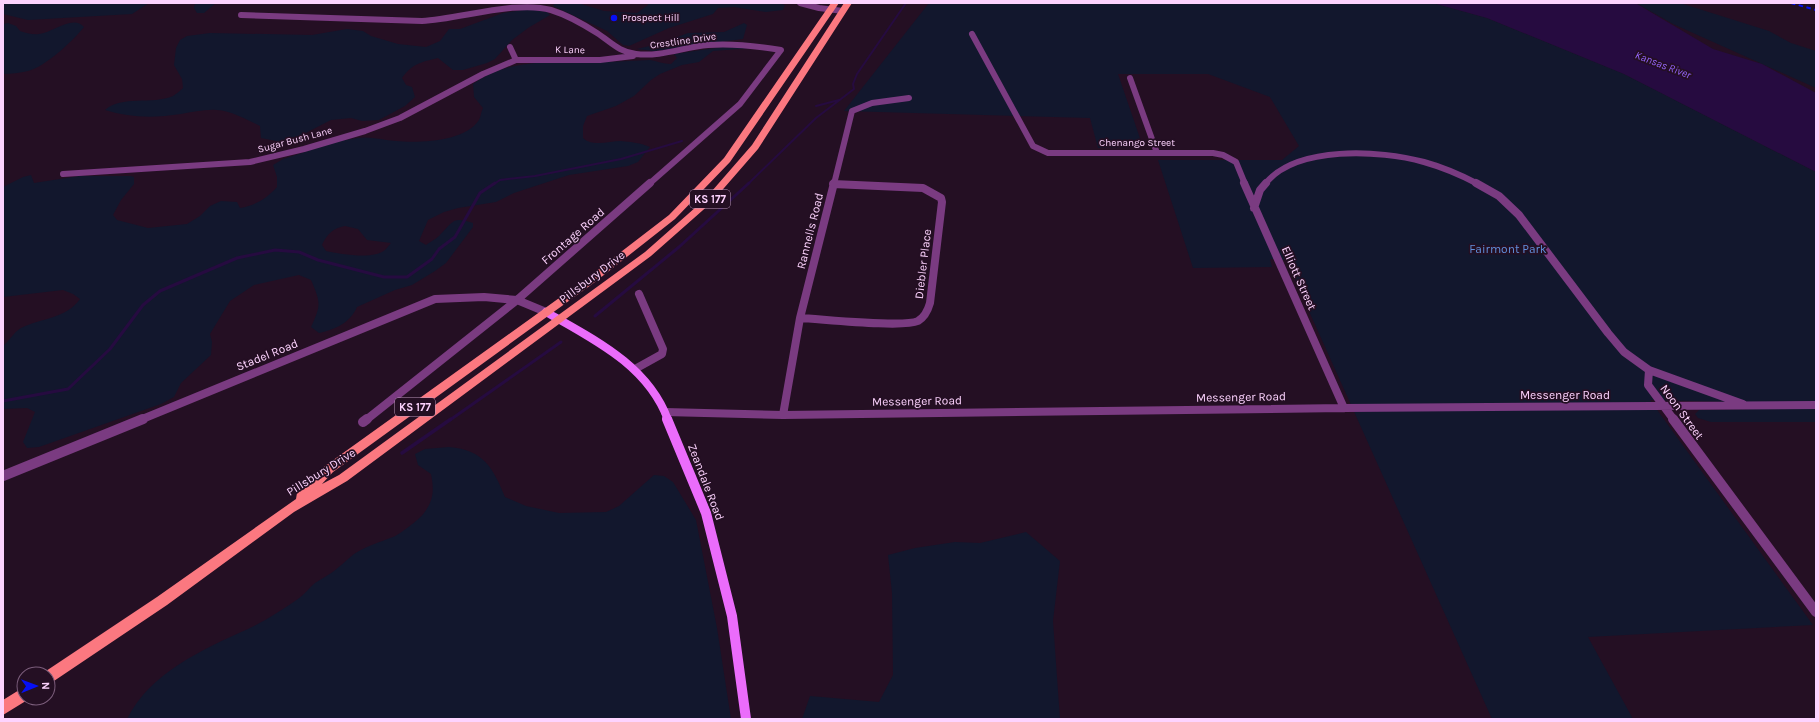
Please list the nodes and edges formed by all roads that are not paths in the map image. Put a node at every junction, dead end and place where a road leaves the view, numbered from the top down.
1 (800, 3) edge
2 (848, 3) edge
3 (833, 6) edge
4 (843, 12) junction
5 (241, 15) dead end
6 (972, 34) dead end
7 (510, 47) dead end
8 (781, 50) joint
9 (638, 54) junction
10 (516, 60) junction
11 (1130, 78) dead end
12 (909, 98) dead end
13 (1157, 153) junction
14 (1232, 158) joint
15 (63, 174) dead end
16 (832, 184) junction
17 (1254, 208) junction
18 (639, 294) dead end
19 (518, 300) junction
20 (546, 312) junction
21 (800, 318) junction
22 (560, 320) junction
23 (635, 369) junction
24 (1649, 370) junction
25 (1816, 405) edge
26 (1663, 406) junction
27 (1750, 406) junction
28 (1344, 408) junction
29 (666, 412) junction
30 (783, 415) junction
31 (364, 422) dead end
32 (3, 476) edge
33 (290, 508) junction
34 (1816, 612) edge
35 (56, 673) edge
36 (16, 699) edge
37 (3, 708) edge
38 (746, 719) edge

1 - 3 street
2 - 4 highway, Pillsbury Drive / KS 177
3 - 4 street
3 - 20 highway, Pillsbury Drive / KS 177
4 - 22 highway, Pillsbury Drive / KS 177
5 - 9 street, Crestline Drive
6 - 13 street, Chenango Street
7 - 10 street
8 - 9 street, Crestline Drive
8 - 19 street, Frontage Road
9 - 10 street, K Lane
10 - 15 street, Sugar Bush Lane
11 - 13 street
12 - 16 street, Rannells Road
13 - 14 street, Chenango Street
14 - 17 street, Elliott Street
16 - 21 street, Rannells Road
16 - 21 street, Diebler Place
17 - 24 street
17 - 28 street, Elliott Street
18 - 23 street
19 - 20 street, Stadel Road
19 - 31 street, Frontage Road
19 - 32 street, Stadel Road
20 - 22 main road, Zeandale Road
20 - 33 highway, Pillsbury Drive / KS 177
21 - 30 street, Rannells Road
22 - 23 main road, Zeandale Road
22 - 33 highway, Pillsbury Drive / KS 177
23 - 29 main road, Zeandale Road
24 - 26 street, Noon Street
24 - 27 street
25 - 27 street, Messenger Road
26 - 27 street, Messenger Road
26 - 28 street, Messenger Road
26 - 34 street, Noon Street
28 - 30 street, Messenger Road
29 - 30 street, Messenger Road
29 - 38 main road, Zeandale Road
33 - 35 highway, Pillsbury Drive / KS 177
36 - 37 highway

